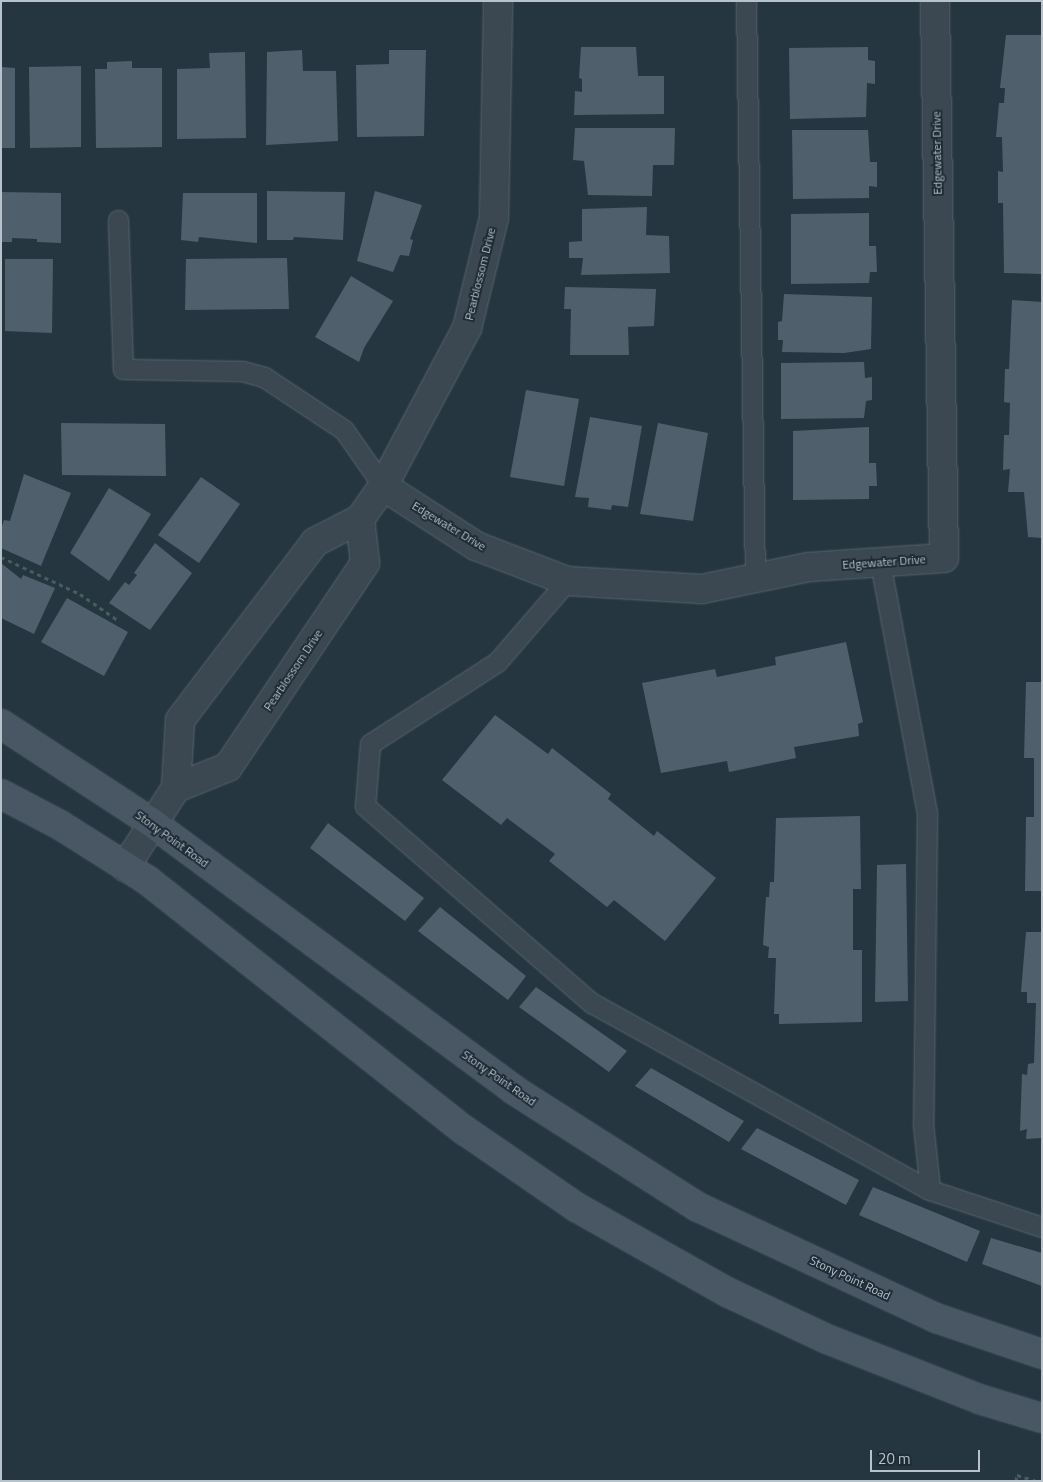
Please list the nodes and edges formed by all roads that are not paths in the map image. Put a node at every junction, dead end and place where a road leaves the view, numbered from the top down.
1 (498, 1) edge
2 (746, 1) edge
3 (935, 1) edge
4 (118, 220) dead end
5 (384, 486) junction
6 (360, 519) junction
7 (880, 562) junction
8 (755, 578) junction
9 (567, 580) junction
10 (1, 724) edge
11 (176, 788) junction
12 (1, 794) edge
13 (154, 825) junction
14 (125, 867) junction
15 (930, 1190) junction
16 (1042, 1227) edge
17 (1042, 1354) edge
18 (1042, 1418) edge

1 - 5 street, Pearblossom Drive
2 - 8 lane
3 - 7 street, Edgewater Drive
4 - 5 lane
5 - 6 street, Pearblossom Drive
5 - 9 street, Edgewater Drive
6 - 11 street, Pearblossom Drive
6 - 11 street, Pearblossom Drive
7 - 8 street, Edgewater Drive
7 - 15 lane
8 - 9 street, Edgewater Drive
9 - 15 lane
10 - 13 main road, Stony Point Road
11 - 13 street, Pearblossom Drive
12 - 14 main road
13 - 14 street, Pearblossom Drive
13 - 17 main road, Stony Point Road
14 - 18 main road
15 - 16 lane

